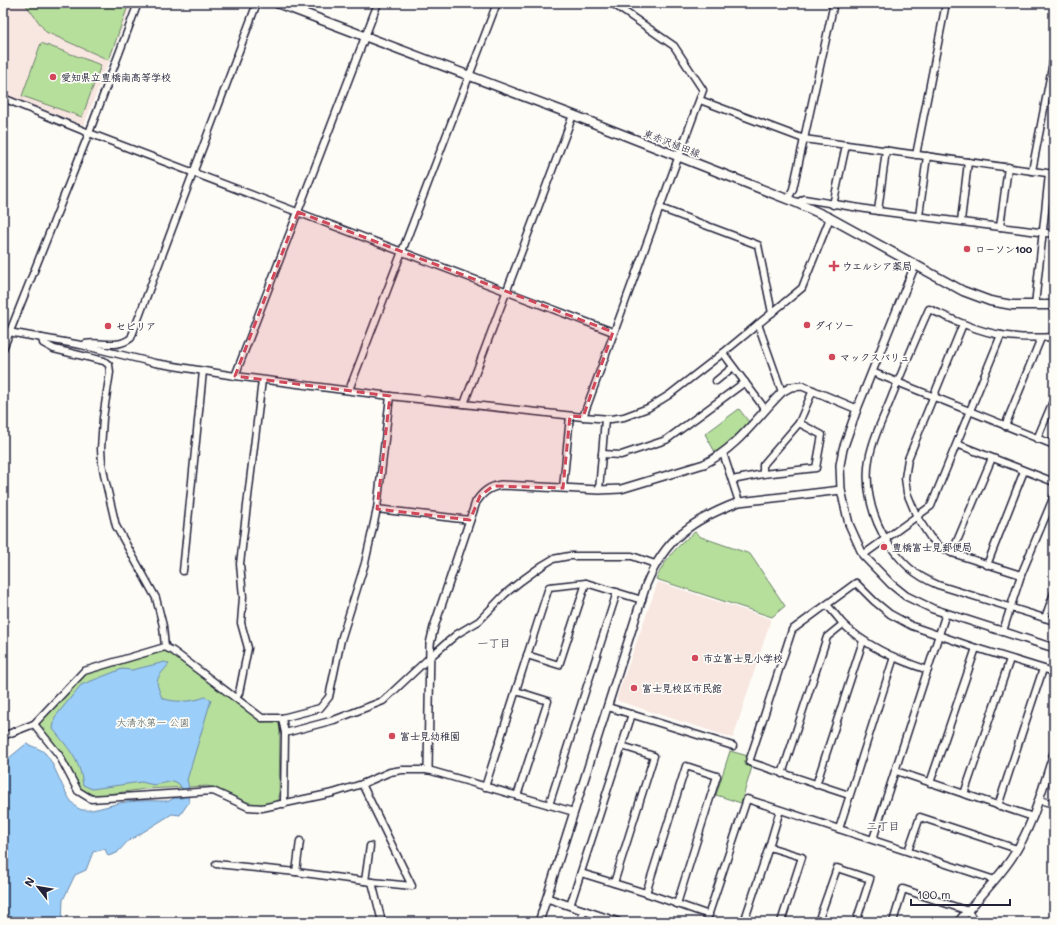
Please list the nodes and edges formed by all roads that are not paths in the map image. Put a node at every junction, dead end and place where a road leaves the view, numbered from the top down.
1 (138, 3) edge
2 (256, 3) edge
3 (277, 3) edge
4 (378, 3) edge
5 (496, 3) edge
6 (612, 3) edge
7 (834, 3) edge
8 (946, 3) edge
9 (364, 36) junction
10 (1054, 56) edge
11 (469, 76) junction
12 (3, 98) edge
13 (700, 100) junction
14 (573, 115) junction
15 (89, 133) junction
16 (804, 139) junction
17 (846, 145) junction
18 (886, 150) junction
19 (916, 155) junction
20 (678, 156) junction
21 (927, 156) junction
22 (968, 162) junction
23 (1008, 167) junction
24 (1032, 171) junction
25 (193, 172) junction
26 (1052, 173) edge
27 (788, 199) junction
28 (797, 203) junction
29 (833, 205) junction
30 (660, 208) junction
31 (878, 211) junction
32 (298, 212) junction
33 (919, 216) junction
34 (830, 218) junction
35 (960, 221) junction
36 (1000, 227) junction
37 (1042, 233) junction
38 (1054, 234) edge
39 (402, 251) junction
40 (915, 265) junction
41 (507, 291) junction
42 (1054, 305) edge
43 (1035, 306) junction
44 (772, 313) junction
45 (758, 324) junction
46 (963, 324) junction
47 (3, 330) edge
48 (10, 332) junction
49 (613, 332) junction
50 (1001, 335) junction
51 (1054, 337) edge
52 (42, 338) junction
53 (1041, 338) junction
54 (81, 345) junction
55 (3, 349) edge
56 (723, 353) junction
57 (734, 367) junction
58 (203, 371) junction
59 (872, 372) junction
60 (235, 376) junction
61 (262, 380) junction
62 (716, 381) dead end
63 (745, 382) junction
64 (898, 382) junction
65 (349, 390) junction
66 (813, 390) junction
67 (782, 392) junction
68 (390, 396) junction
69 (933, 398) junction
70 (1054, 398) edge
71 (464, 404) junction
72 (765, 408) junction
73 (857, 409) junction
74 (970, 411) junction
75 (570, 416) junction
76 (583, 417) junction
77 (605, 419) junction
78 (799, 423) junction
79 (1005, 426) junction
80 (1037, 439) junction
81 (957, 444) junction
82 (1054, 445) edge
83 (723, 453) junction
84 (602, 454) junction
85 (992, 458) junction
86 (1024, 471) junction
87 (763, 474) junction
88 (732, 480) junction
89 (1054, 482) edge
90 (563, 488) junction
91 (599, 490) junction
92 (841, 490) junction
93 (1054, 496) edge
94 (739, 502) junction
95 (377, 509) junction
96 (917, 517) junction
97 (470, 520) junction
98 (886, 538) junction
99 (952, 553) junction
100 (863, 555) junction
101 (656, 564) junction
102 (987, 565) junction
103 (183, 571) dead end
104 (1021, 575) junction
105 (586, 583) junction
106 (618, 592) junction
107 (1054, 593) edge
108 (642, 600) junction
109 (827, 605) junction
110 (1010, 608) junction
111 (946, 613) junction
112 (1045, 618) junction
113 (1054, 621) edge
114 (843, 624) junction
115 (1003, 631) junction
116 (939, 636) junction
117 (863, 641) junction
118 (165, 647) junction
119 (976, 648) junction
120 (1054, 648) edge
121 (527, 655) junction
122 (894, 657) junction
123 (428, 658) junction
124 (1010, 659) junction
125 (1043, 669) junction
126 (928, 670) junction
127 (1054, 672) edge
128 (516, 691) junction
129 (236, 698) junction
130 (608, 707) junction
131 (632, 714) junction
132 (282, 718) junction
133 (34, 724) junction
134 (285, 733) junction
135 (3, 736) edge
136 (622, 746) junction
137 (733, 746) dead end
138 (1054, 753) edge
139 (428, 770) junction
140 (896, 771) junction
141 (782, 774) junction
142 (930, 783) junction
143 (362, 784) junction
144 (816, 785) junction
145 (485, 787) junction
146 (964, 794) junction
147 (849, 795) junction
148 (517, 796) junction
149 (1039, 800) junction
150 (284, 804) junction
151 (1054, 804) edge
152 (549, 805) junction
153 (998, 806) junction
154 (780, 810) junction
155 (574, 812) junction
156 (1033, 817) junction
157 (839, 829) junction
158 (873, 839) junction
159 (300, 841) dead end
160 (370, 846) dead end
161 (769, 847) junction
162 (1017, 849) junction
163 (908, 851) junction
164 (216, 864) dead end
165 (296, 872) junction
166 (581, 873) junction
167 (995, 880) junction
168 (365, 881) junction
169 (372, 882) junction
170 (614, 883) junction
171 (646, 893) junction
172 (547, 898) junction
173 (677, 904) junction
174 (570, 906) junction
175 (584, 910) junction
176 (968, 911) junction
177 (709, 915) junction
178 (382, 922) edge
179 (539, 922) edge
180 (580, 922) edge
181 (617, 922) edge
182 (706, 922) edge
183 (744, 922) edge
184 (781, 922) edge
185 (818, 922) edge
186 (856, 922) edge
187 (893, 922) edge
188 (958, 922) edge
189 (975, 922) edge

1 - 15 street
2 - 25 street
3 - 9 main road, 東赤沢植田線
4 - 9 street
5 - 11 street
6 - 13 street
7 - 16 street
8 - 19 street
9 - 11 main road, 東赤沢植田線
9 - 32 street
10 - 24 street
11 - 14 main road, 東赤沢植田線
11 - 39 street
12 - 15 street
13 - 16 street
13 - 20 street
14 - 20 main road, 東赤沢植田線
14 - 41 street
15 - 25 street
15 - 48 street
16 - 17 street
16 - 27 street
17 - 18 street
17 - 29 street
18 - 19 street
18 - 31 street
19 - 21 street
20 - 27 main road, 東赤沢植田線
20 - 30 street
21 - 22 street
21 - 33 street
22 - 23 street
22 - 35 street
23 - 24 street
23 - 36 street
24 - 26 street
25 - 32 street
25 - 54 street
26 - 37 street
27 - 28 main road, 東赤沢植田線
28 - 29 street
28 - 34 main road, 東赤沢植田線
29 - 31 street
30 - 44 street
30 - 49 street
31 - 33 street
32 - 39 street
32 - 60 street
33 - 35 street
34 - 40 main road, 東赤沢植田線
34 - 44 street
35 - 36 street
36 - 37 street
37 - 38 street
37 - 43 street
39 - 41 street
39 - 65 street
40 - 43 main road, 東赤沢植田線
40 - 59 street
41 - 49 street
41 - 71 street
42 - 43 main road, 東赤沢植田線
44 - 45 street
45 - 56 street
45 - 67 street
46 - 50 street
46 - 64 street
46 - 69 street
47 - 48 street
48 - 52 street
48 - 55 street
49 - 76 street
50 - 53 street
50 - 74 street
51 - 53 street
52 - 54 street
52 - 118 street
53 - 79 street
54 - 58 street
56 - 57 street
56 - 77 street
57 - 62 street
57 - 63 street
58 - 60 street
58 - 103 street
59 - 64 street
59 - 73 street
60 - 61 street
61 - 65 street
61 - 129 street
63 - 72 street
63 - 84 street
64 - 69 street
64 - 98 street
65 - 68 street
66 - 67 street
66 - 73 street
66 - 78 street
67 - 72 street
68 - 71 street
68 - 95 street
69 - 74 street
69 - 96 street
70 - 80 street
71 - 75 street
72 - 83 street
73 - 92 street
74 - 79 street
74 - 81 street
75 - 76 street
75 - 90 street
76 - 77 street
77 - 84 street
78 - 87 street
78 - 87 street
79 - 80 street
80 - 82 street
81 - 85 street
81 - 96 street
83 - 88 street
83 - 91 street
84 - 91 street
85 - 86 street
85 - 99 street
86 - 89 street
86 - 102 street
87 - 88 street
88 - 94 street
90 - 91 street
90 - 97 street
92 - 94 street
92 - 100 street
93 - 104 street
94 - 101 street
95 - 97 street
95 - 132 street
96 - 98 street
96 - 99 street
97 - 123 street
98 - 100 street
98 - 110 street
99 - 102 street
100 - 111 street
101 - 108 street
101 - 123 street
102 - 104 street
104 - 110 street
105 - 106 street
105 - 121 street
105 - 121 street
106 - 108 street
106 - 152 street
107 - 112 street
108 - 130 street
109 - 114 street
109 - 116 street
109 - 141 street
110 - 112 street
110 - 115 street
111 - 115 street
111 - 116 street
112 - 113 street
114 - 117 street
114 - 141 street
115 - 120 street
116 - 119 street
116 - 126 street
117 - 122 street
117 - 144 street
118 - 129 street
118 - 133 street
119 - 124 street
119 - 142 street
121 - 128 street
122 - 126 street
122 - 147 street
123 - 134 street
123 - 139 street
124 - 125 street
124 - 146 street
125 - 127 street
125 - 153 street
126 - 140 street
128 - 145 street
128 - 148 street
129 - 132 street
130 - 131 street
130 - 155 street
131 - 136 street
131 - 137 street
132 - 134 street
133 - 135 street
133 - 150 street
134 - 150 street
136 - 166 street
136 - 170 street
138 - 149 street
139 - 143 street
139 - 145 street
140 - 142 street
140 - 158 street
141 - 144 street
142 - 146 street
143 - 150 street
143 - 169 street
144 - 147 street
145 - 148 street
146 - 153 street
147 - 157 street
148 - 152 street
149 - 151 street
149 - 156 street
152 - 155 street
153 - 156 street
154 - 157 street
154 - 161 street
154 - 177 street
155 - 172 street
156 - 162 street
157 - 158 street
158 - 163 street
159 - 165 street
160 - 168 street
161 - 183 street
161 - 184 street
162 - 163 street
162 - 167 street
163 - 167 street
164 - 165 street
165 - 168 street
166 - 170 street
166 - 174 street
167 - 176 street
168 - 169 street
169 - 178 street
170 - 171 street
171 - 173 street
171 - 173 street
172 - 174 street
172 - 179 street
173 - 177 street
174 - 175 street
175 - 180 street
175 - 181 street
176 - 187 street
176 - 188 street
176 - 189 street
177 - 182 street
185 - 186 street

